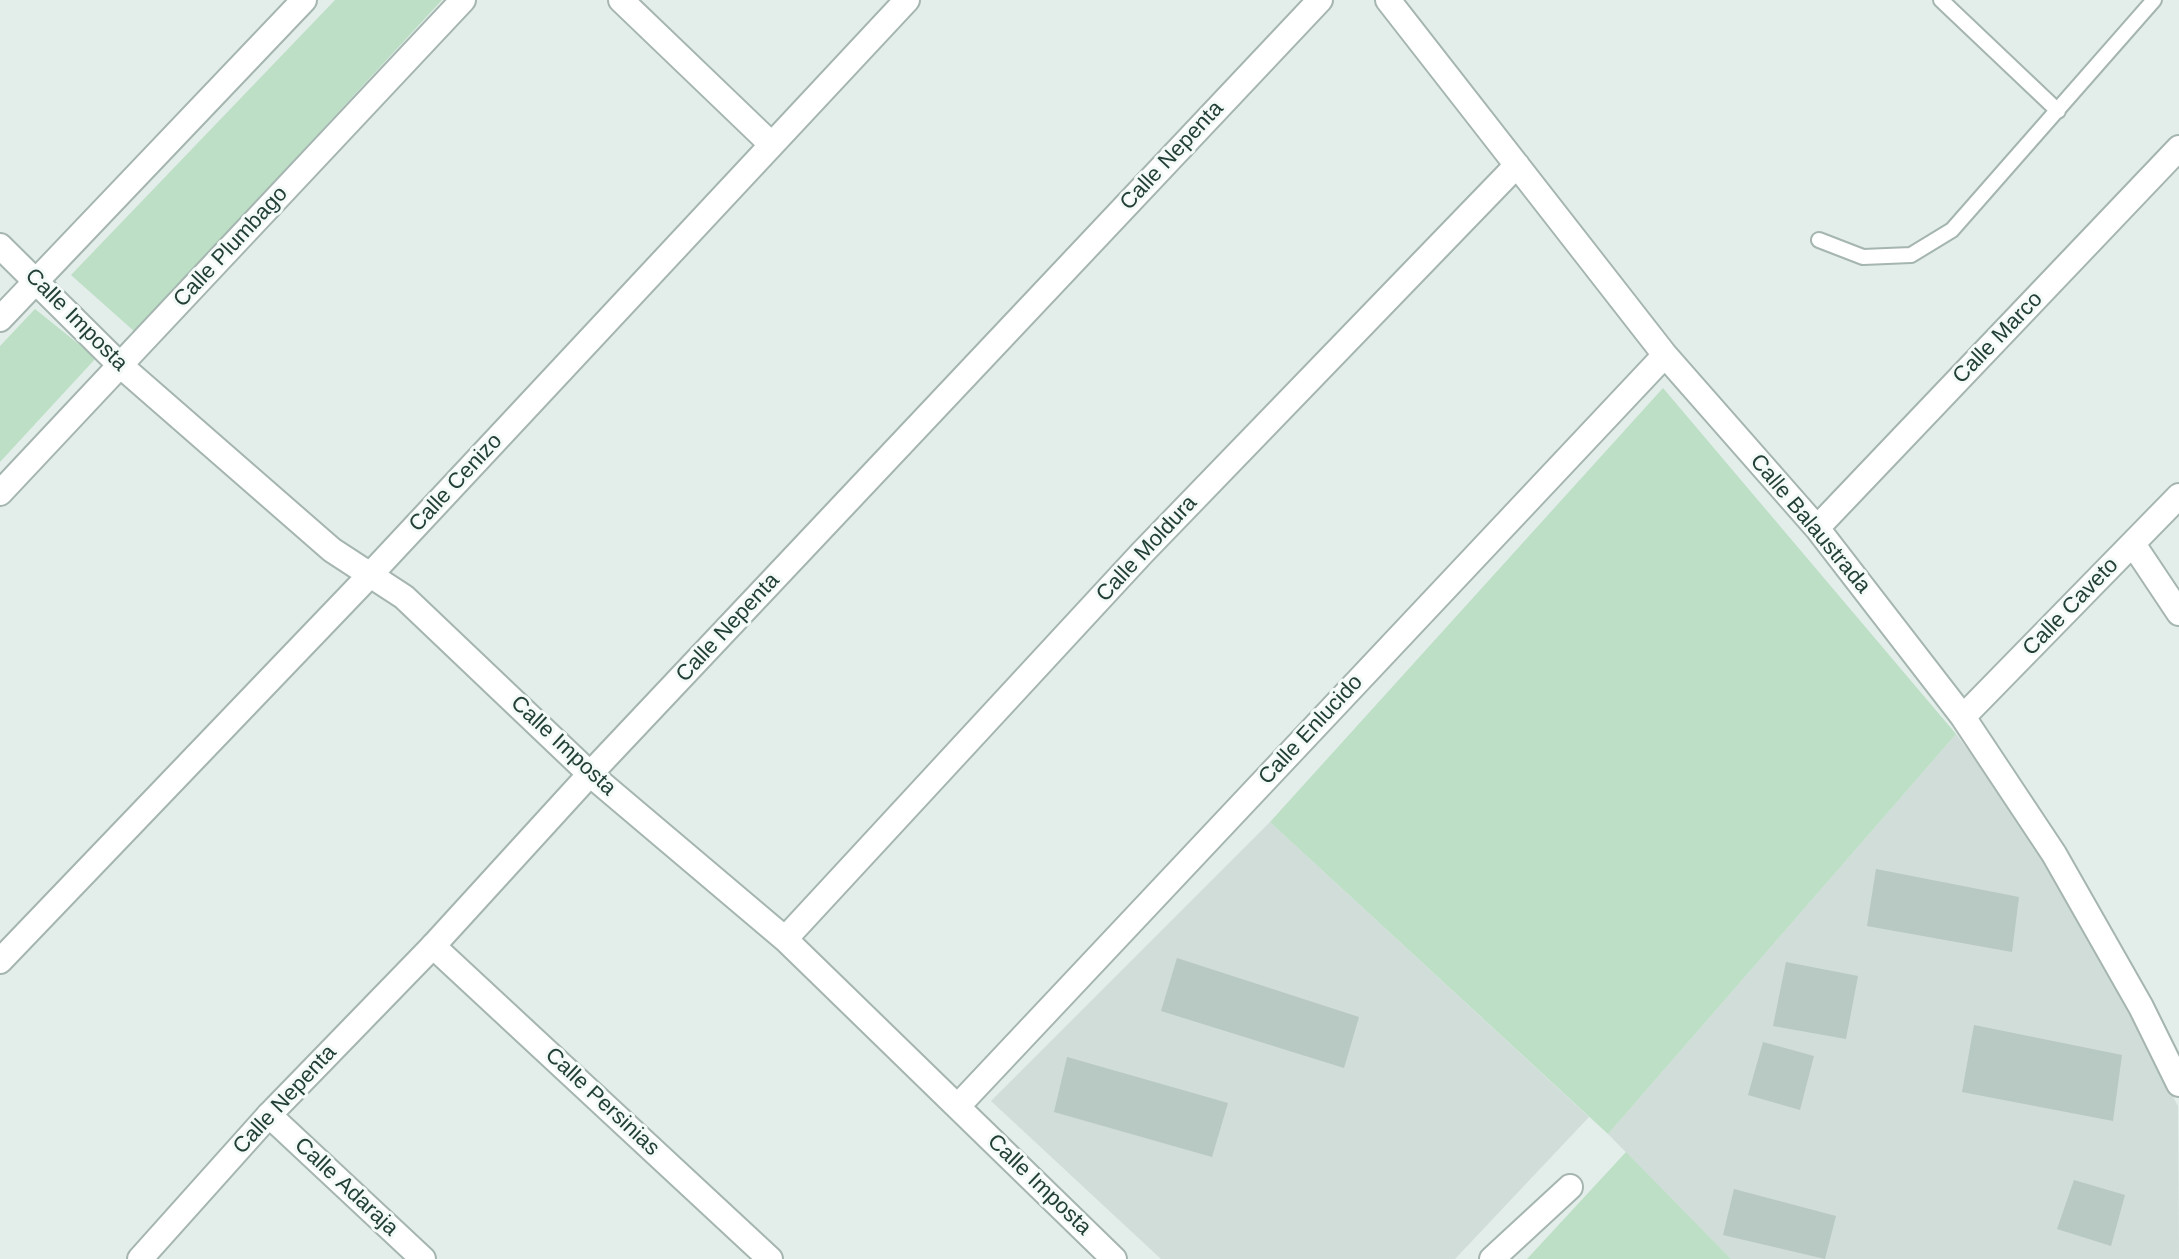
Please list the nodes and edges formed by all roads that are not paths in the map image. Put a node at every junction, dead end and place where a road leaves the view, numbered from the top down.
1 (304, 0) edge
2 (463, 0) edge
3 (621, 0) edge
4 (907, 0) edge
5 (1320, 0) edge
6 (1388, 0) edge
7 (1941, 0) edge
8 (2154, 0) edge
9 (2058, 111) junction
10 (771, 144) junction
11 (2179, 148) edge
12 (1517, 165) junction
13 (1819, 240) dead end
14 (0, 246) edge
15 (36, 280) junction
16 (0, 319) edge
17 (1665, 355) junction
18 (120, 365) junction
19 (0, 493) edge
20 (2179, 496) edge
21 (1817, 528) junction
22 (2133, 544) junction
23 (370, 575) junction
24 (2179, 613) edge
25 (1963, 717) junction
26 (590, 774) junction
27 (785, 939) junction
28 (433, 946) junction
29 (0, 961) edge
30 (2179, 1084) edge
31 (958, 1106) junction
32 (269, 1115) junction
33 (1570, 1187) dead end
34 (140, 1259) edge
35 (423, 1259) edge
36 (770, 1259) edge
37 (1114, 1259) edge
38 (1492, 1259) edge

1 - 15 street
2 - 18 street, Calle Plumbago
3 - 10 street
4 - 10 street, Calle Cenizo
5 - 26 street, Calle Nepenta
6 - 12 street, Calle Balaustrada
7 - 9 lane
8 - 9 lane
9 - 13 lane
10 - 23 street, Calle Cenizo
11 - 21 street, Calle Marco
12 - 17 street, Calle Balaustrada
12 - 27 street, Calle Moldura
14 - 15 street, Calle Imposta
15 - 16 street
15 - 18 street, Calle Imposta
17 - 21 street, Calle Balaustrada
17 - 31 street, Calle Enlucido
18 - 19 street, Calle Plumbago
18 - 23 street, Calle Imposta
20 - 22 street, Calle Caveto
21 - 25 street, Calle Balaustrada
22 - 24 street
22 - 25 street, Calle Caveto
23 - 26 street, Calle Imposta
23 - 29 street, Calle Cenizo
25 - 30 street, Calle Balaustrada
26 - 27 street, Calle Imposta
26 - 28 street, Calle Nepenta
27 - 31 street, Calle Imposta
28 - 32 street, Calle Nepenta
28 - 36 street, Calle Persinias
31 - 37 street, Calle Imposta
32 - 34 street, Calle Nepenta
32 - 35 street, Calle Adaraja
33 - 38 street

